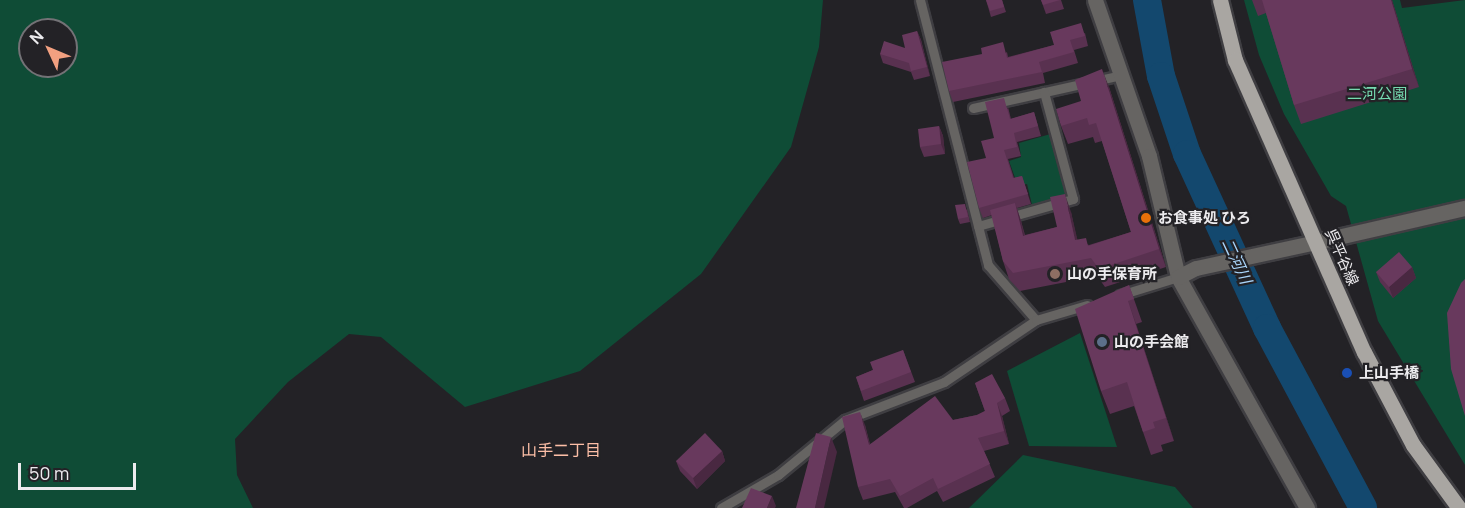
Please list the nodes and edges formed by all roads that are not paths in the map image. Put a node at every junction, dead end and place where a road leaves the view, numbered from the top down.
1 (920, 0) edge
2 (1095, 0) edge
3 (1222, 2) edge
4 (1117, 76) junction
5 (1044, 92) junction
6 (973, 108) dead end
7 (1465, 208) edge
8 (978, 226) junction
9 (1316, 242) junction
10 (1178, 277) junction
11 (1113, 297) edge
12 (1102, 300) edge
13 (1036, 320) junction
14 (721, 508) edge
15 (1307, 508) edge
16 (1459, 508) edge

1 - 8 lane
2 - 4 street
3 - 9 main road, 呉平谷線
4 - 5 lane
4 - 10 street
5 - 6 lane
5 - 8 lane
7 - 9 street
8 - 13 lane
9 - 10 street
9 - 16 main road, 呉平谷線
10 - 11 lane
10 - 15 street
12 - 13 lane
13 - 14 lane

